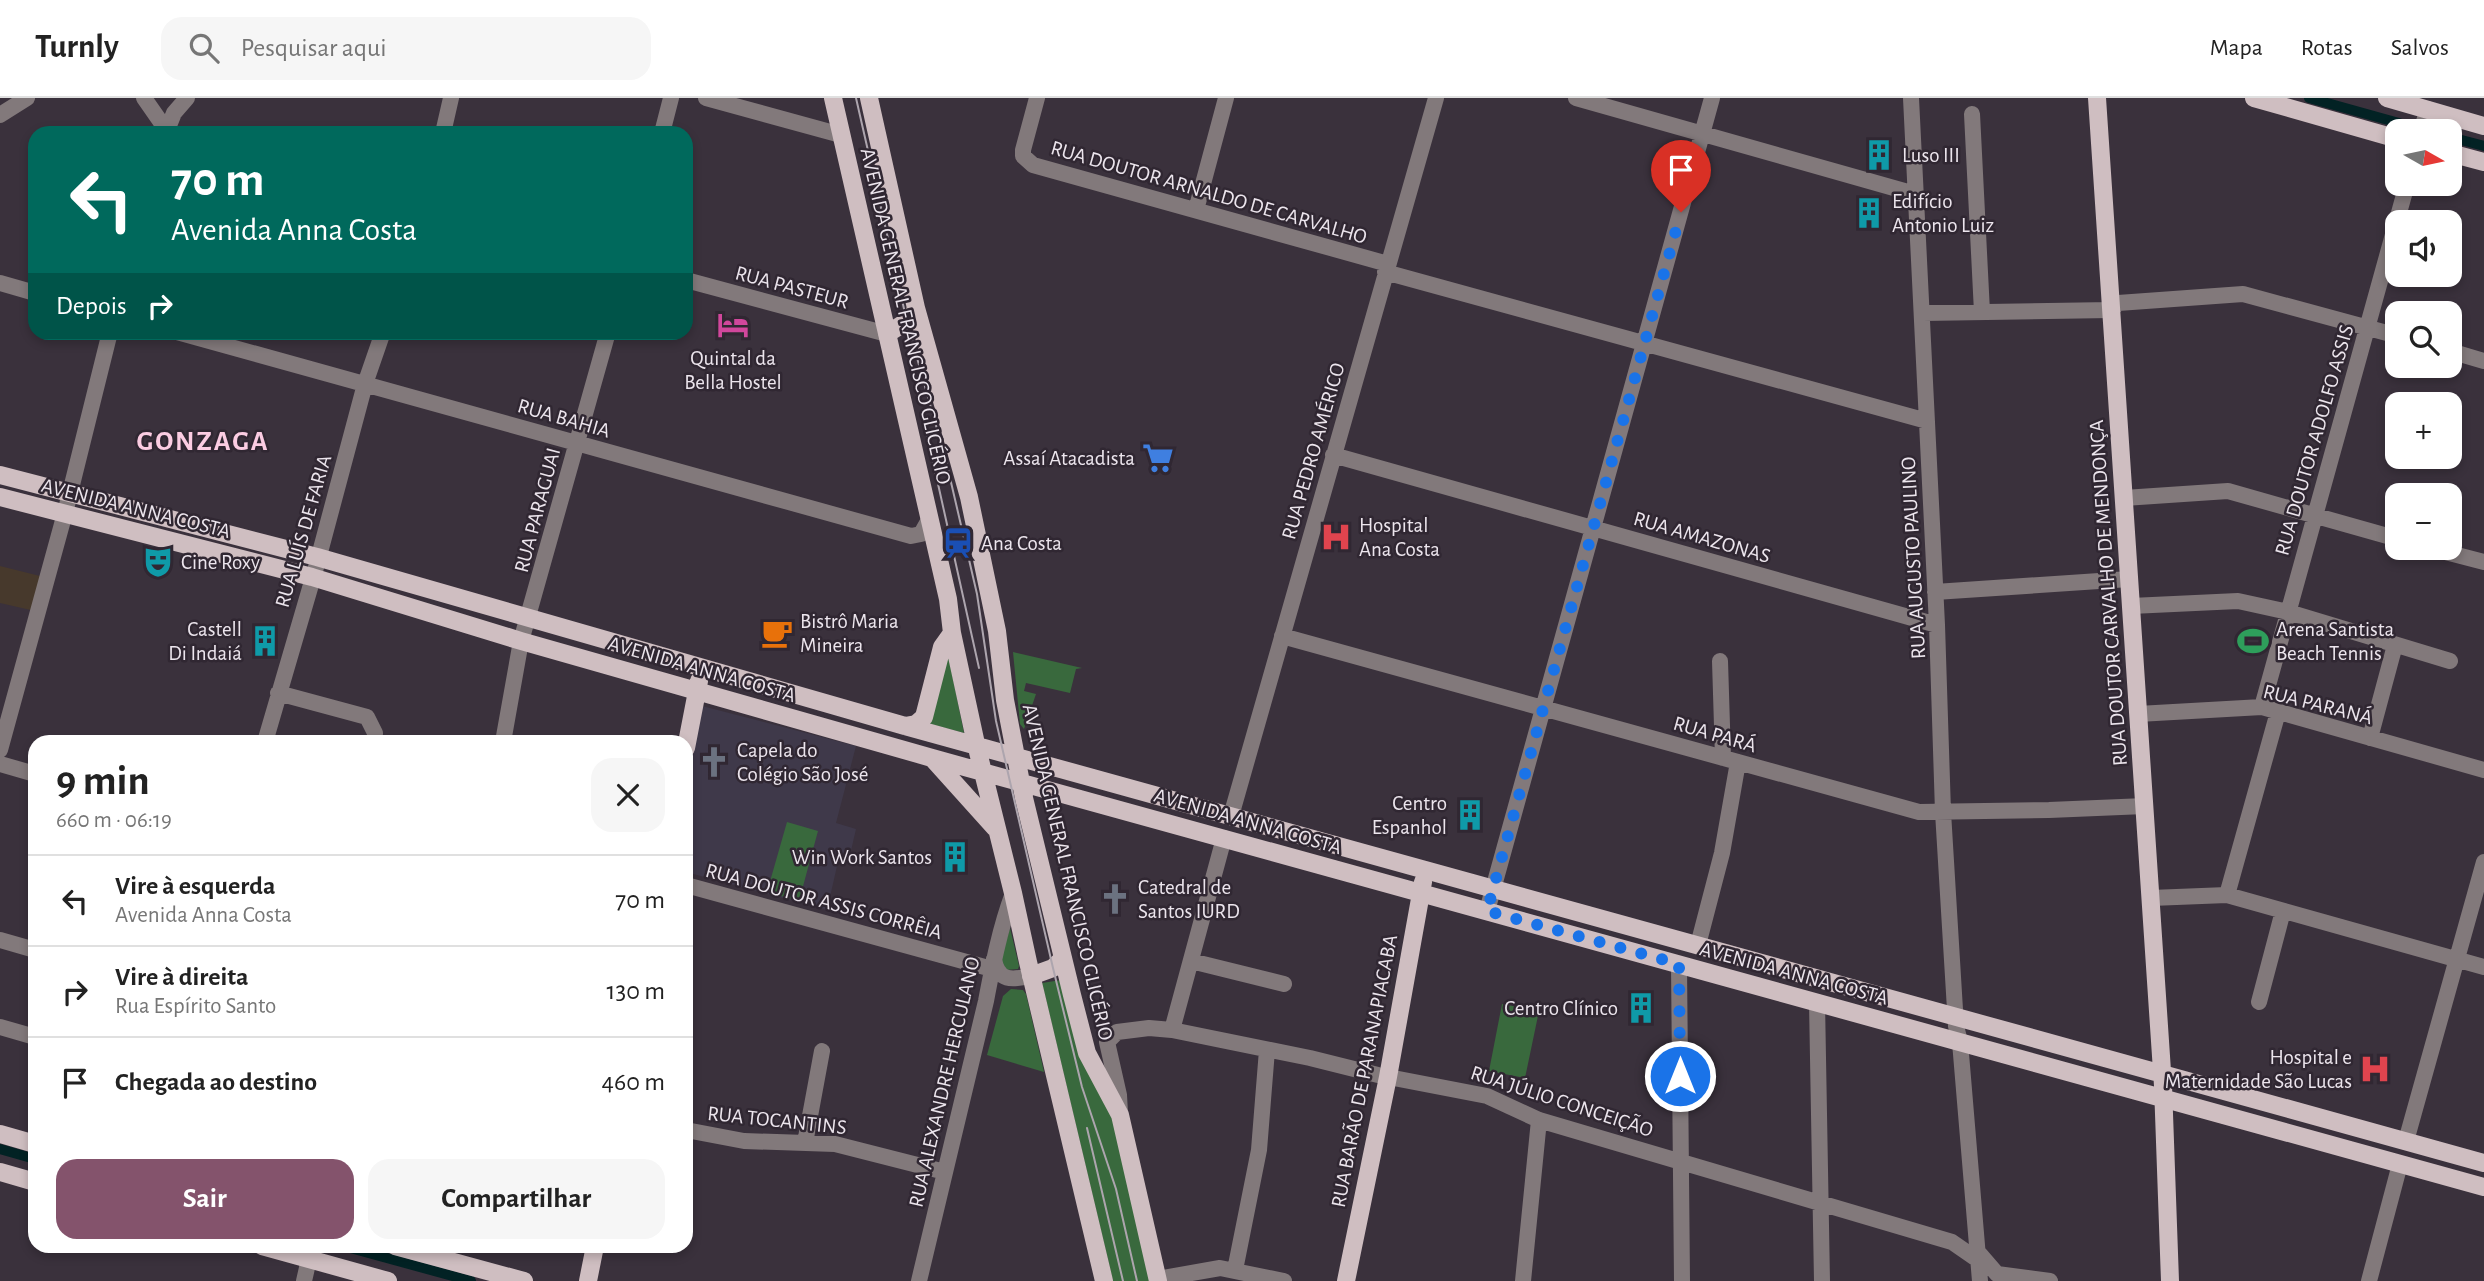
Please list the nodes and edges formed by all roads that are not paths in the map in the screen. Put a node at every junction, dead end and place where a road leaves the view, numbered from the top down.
1 (27, 98) edge
2 (144, 98) edge
3 (187, 98) edge
4 (451, 98) edge
5 (671, 98) edge
6 (706, 98) edge
7 (833, 98) edge
8 (869, 98) edge
9 (1037, 98) edge
10 (1226, 98) edge
11 (1436, 98) edge
12 (1576, 98) edge
13 (1712, 98) edge
14 (1911, 98) edge
15 (2097, 98) edge
16 (2255, 98) edge
17 (2387, 98) edge
18 (2428, 109) junction
19 (1972, 114) dead end
20 (0, 115) edge
21 (2425, 119) edge
22 (165, 126) edge
23 (171, 126) edge
24 (445, 126) edge
25 (664, 126) edge
26 (2484, 126) edge
27 (1703, 134) junction
28 (841, 135) junction
29 (2385, 135) edge
30 (2462, 156) edge
31 (2484, 162) edge
32 (1915, 194) junction
33 (2404, 196) edge
34 (1196, 210) junction
35 (1386, 268) junction
36 (693, 282) edge
37 (0, 283) edge
38 (28, 291) edge
39 (916, 308) junction
40 (2111, 310) junction
41 (1982, 312) junction
42 (1923, 313) junction
43 (2368, 327) junction
44 (2385, 332) edge
45 (887, 334) junction
46 (108, 340) edge
47 (206, 340) edge
48 (380, 340) edge
49 (606, 340) edge
50 (1644, 342) junction
51 (2462, 355) edge
52 (2484, 361) edge
53 (365, 384) junction
54 (1927, 421) junction
55 (578, 443) junction
56 (1333, 455) junction
57 (0, 475) edge
58 (70, 493) junction
59 (0, 497) edge
60 (2124, 498) junction
61 (65, 513) junction
62 (2314, 516) junction
63 (930, 518) junction
64 (1592, 528) junction
65 (2385, 535) edge
66 (2462, 556) edge
67 (317, 557) junction
68 (2484, 562) edge
69 (312, 577) junction
70 (2129, 579) junction
71 (1935, 592) junction
72 (2131, 606) junction
73 (2288, 612) junction
74 (1937, 625) junction
75 (524, 630) junction
76 (952, 633) junction
77 (1282, 636) junction
78 (2395, 645) junction
79 (1720, 661) dead end
80 (2450, 661) dead end
81 (701, 667) junction
82 (697, 691) junction
83 (278, 693) junction
84 (1542, 708) junction
85 (2270, 710) junction
86 (2138, 714) junction
87 (905, 726) junction
88 (267, 735) edge
89 (375, 735) edge
90 (504, 735) edge
91 (689, 735) edge
92 (2370, 738) junction
93 (976, 744) junction
94 (0, 750) edge
95 (1016, 755) junction
96 (932, 758) junction
97 (1730, 760) junction
98 (0, 764) edge
99 (2484, 770) edge
100 (982, 771) junction
101 (28, 772) edge
102 (1021, 782) junction
103 (1052, 790) junction
104 (2145, 806) junction
105 (1944, 813) junction
106 (1231, 816) junction
107 (1177, 825) junction
108 (1032, 830) junction
109 (999, 832) junction
110 (1224, 838) junction
111 (2484, 864) edge
112 (1425, 870) junction
113 (693, 887) edge
114 (1494, 889) junction
115 (1013, 893) junction
116 (1421, 893) junction
117 (2227, 895) junction
118 (2151, 898) junction
119 (1487, 911) junction
120 (2283, 911) junction
121 (0, 940) edge
122 (1698, 945) junction
123 (28, 948) edge
124 (1063, 958) junction
125 (2457, 959) junction
126 (1191, 961) junction
127 (993, 964) junction
128 (1679, 964) junction
129 (2484, 967) edge
130 (1031, 976) junction
131 (1284, 984) dead end
132 (1816, 1002) junction
133 (2259, 1002) dead end
134 (1955, 1016) junction
135 (0, 1027) edge
136 (1172, 1030) junction
137 (28, 1035) edge
138 (1960, 1042) junction
139 (1268, 1050) junction
140 (822, 1051) dead end
141 (1388, 1076) junction
142 (2163, 1086) junction
143 (1120, 1115) junction
144 (1539, 1120) junction
145 (693, 1131) edge
146 (0, 1134) edge
147 (2406, 1141) junction
148 (28, 1142) edge
149 (805, 1143) junction
150 (1681, 1160) junction
151 (2484, 1163) edge
152 (2400, 1164) junction
153 (0, 1172) edge
154 (945, 1172) junction
155 (28, 1180) edge
156 (2484, 1187) edge
157 (1821, 1204) junction
158 (1976, 1224) junction
159 (1952, 1242) junction
160 (287, 1253) edge
161 (427, 1253) edge
162 (594, 1253) edge
163 (1978, 1256) junction
164 (309, 1259) junction
165 (1235, 1270) junction
166 (1994, 1277) edge
167 (1158, 1280) edge
168 (303, 1281) edge
169 (388, 1281) edge
170 (524, 1281) edge
171 (588, 1281) edge
172 (919, 1281) edge
173 (1104, 1281) edge
174 (1284, 1281) edge
175 (1346, 1281) edge
176 (1523, 1281) edge
177 (1682, 1281) edge
178 (1822, 1281) edge
179 (1980, 1281) edge
180 (2050, 1281) edge
181 (2170, 1281) edge
182 (2370, 1281) edge

1 - 20 street
2 - 22 street
3 - 23 street
4 - 24 street
5 - 25 street
6 - 28 street
7 - 28 main road, AVENIDA GENERAL FRANCISCO GLICÉRIO
8 - 39 main road, AVENIDA GENERAL FRANCISCO GLICÉRIO
9 - 34 street, RUA DOUTOR ARNALDO DE CARVALHO
10 - 34 street
11 - 35 street, RUA PEDRO AMÉRICO
12 - 27 street
13 - 27 street
14 - 32 street, RUA AUGUSTO PAULINO
15 - 40 main road, RUA DOUTOR CARVALHO DE MENDONÇA
16 - 29 main road
17 - 18 main road
18 - 21 street
18 - 26 main road
19 - 41 street
27 - 32 street
27 - 50 street
28 - 45 main road, AVENIDA GENERAL FRANCISCO GLICÉRIO
30 - 31 main road
32 - 42 street, RUA AUGUSTO PAULINO
33 - 43 street, RUA DOUTOR ADOLFO ASSIS
34 - 35 street, RUA DOUTOR ARNALDO DE CARVALHO
35 - 50 street, RUA DOUTOR ARNALDO DE CARVALHO
35 - 56 street, RUA PEDRO AMÉRICO
36 - 45 street, RUA PASTEUR
37 - 38 street
39 - 45 main road
39 - 95 main road, AVENIDA GENERAL FRANCISCO GLICÉRIO
40 - 41 street
40 - 43 street
40 - 60 main road, RUA DOUTOR CARVALHO DE MENDONÇA
41 - 42 street
42 - 54 street, RUA AUGUSTO PAULINO
43 - 44 street
43 - 62 street, RUA DOUTOR ADOLFO ASSIS
45 - 63 main road, AVENIDA GENERAL FRANCISCO GLICÉRIO
46 - 58 street
47 - 53 street, RUA BAHIA
48 - 53 street, RUA LUÍS DE FARIA
49 - 55 street, RUA PARAGUAI
50 - 54 street, RUA DOUTOR ARNALDO DE CARVALHO
50 - 64 street
51 - 52 street
53 - 55 street, RUA BAHIA
53 - 67 street, RUA LUÍS DE FARIA
54 - 71 street, RUA AUGUSTO PAULINO
55 - 63 street, RUA BAHIA
55 - 75 street, RUA PARAGUAI
56 - 64 street, RUA AMAZONAS
56 - 77 street, RUA PEDRO AMÉRICO
57 - 58 main road, AVENIDA ANNA COSTA
58 - 61 street
58 - 67 main road, AVENIDA ANNA COSTA
59 - 61 main road, AVENIDA ANNA COSTA
60 - 62 street
60 - 70 main road, RUA DOUTOR CARVALHO DE MENDONÇA
61 - 69 main road, AVENIDA ANNA COSTA
61 - 94 street
62 - 65 street
62 - 73 street, RUA DOUTOR ADOLFO ASSIS
63 - 76 main road, AVENIDA GENERAL FRANCISCO GLICÉRIO
64 - 74 street, RUA AMAZONAS
64 - 84 street
66 - 68 street
67 - 69 street, RUA LUÍS DE FARIA
67 - 75 main road, AVENIDA ANNA COSTA
69 - 75 main road, AVENIDA ANNA COSTA
69 - 83 street, RUA LUÍS DE FARIA
70 - 71 street
70 - 72 main road, RUA DOUTOR CARVALHO DE MENDONÇA
71 - 74 street, RUA AUGUSTO PAULINO
72 - 73 street
72 - 86 main road, RUA DOUTOR CARVALHO DE MENDONÇA
73 - 78 street
73 - 85 street, RUA DOUTOR ADOLFO ASSIS
74 - 105 street, RUA AUGUSTO PAULINO
75 - 81 main road, AVENIDA ANNA COSTA
75 - 82 main road, AVENIDA ANNA COSTA
75 - 90 street, RUA PARAGUAI
76 - 87 main road
76 - 93 main road, AVENIDA GENERAL FRANCISCO GLICÉRIO
77 - 84 street, RUA PARÁ
77 - 106 street, RUA PEDRO AMÉRICO
78 - 80 street
78 - 92 street
79 - 97 street
81 - 82 main road
81 - 87 main road, AVENIDA ANNA COSTA
82 - 91 main road
82 - 96 main road, AVENIDA ANNA COSTA
83 - 88 street, RUA LUÍS DE FARIA
83 - 89 street
84 - 97 street, RUA PARÁ
84 - 114 street
85 - 86 street, RUA PARANÁ
85 - 92 street, RUA PARANÁ
85 - 117 street, RUA DOUTOR ADOLFO ASSIS
86 - 104 main road, RUA DOUTOR CARVALHO DE MENDONÇA
87 - 93 main road, AVENIDA ANNA COSTA
92 - 99 street, RUA PARANÁ
93 - 95 main road, AVENIDA ANNA COSTA
93 - 100 main road, AVENIDA GENERAL FRANCISCO GLICÉRIO
95 - 102 main road, AVENIDA GENERAL FRANCISCO GLICÉRIO
95 - 106 main road, AVENIDA ANNA COSTA
96 - 100 main road, AVENIDA ANNA COSTA
96 - 109 main road
97 - 105 street, RUA PARÁ
97 - 122 street
98 - 101 street
100 - 102 main road, AVENIDA ANNA COSTA
100 - 109 main road, AVENIDA GENERAL FRANCISCO GLICÉRIO
102 - 103 main road, AVENIDA ANNA COSTA
102 - 108 main road, AVENIDA GENERAL FRANCISCO GLICÉRIO
103 - 107 main road, AVENIDA ANNA COSTA
103 - 108 main road
104 - 105 street, RUA PARÁ
104 - 118 main road, RUA DOUTOR CARVALHO DE MENDONÇA
105 - 134 street, RUA AUGUSTO PAULINO
106 - 107 main road
106 - 112 main road, AVENIDA ANNA COSTA
107 - 110 main road, AVENIDA ANNA COSTA
108 - 124 main road, AVENIDA GENERAL FRANCISCO GLICÉRIO
109 - 115 main road, AVENIDA GENERAL FRANCISCO GLICÉRIO
110 - 116 main road, AVENIDA ANNA COSTA
110 - 126 street
111 - 125 street
112 - 114 main road, AVENIDA ANNA COSTA
112 - 116 main road, RUA BARÃO DE PARANAPIACABA
113 - 127 street, RUA DOUTOR ASSIS CORRÊIA
114 - 119 street
114 - 122 main road, AVENIDA ANNA COSTA
115 - 127 street, RUA ALEXANDRE HERCULANO
115 - 130 main road, AVENIDA GENERAL FRANCISCO GLICÉRIO
116 - 119 main road, AVENIDA ANNA COSTA
116 - 141 main road, RUA BARÃO DE PARANAPIACABA
117 - 118 street
117 - 120 street
118 - 142 main road, RUA DOUTOR CARVALHO DE MENDONÇA
119 - 128 main road, AVENIDA ANNA COSTA
120 - 125 street
120 - 133 street
121 - 123 street
122 - 134 main road, AVENIDA ANNA COSTA
124 - 130 main road
124 - 143 main road, AVENIDA GENERAL FRANCISCO GLICÉRIO
125 - 129 street
125 - 147 street
126 - 131 street
126 - 136 street
127 - 130 street
127 - 154 street, RUA ALEXANDRE HERCULANO
128 - 132 main road, AVENIDA ANNA COSTA
128 - 150 street
130 - 173 main road, AVENIDA GENERAL FRANCISCO GLICÉRIO
132 - 138 main road, AVENIDA ANNA COSTA
132 - 157 street
134 - 138 street, RUA AUGUSTO PAULINO
134 - 142 main road, AVENIDA ANNA COSTA
135 - 137 street
136 - 139 street, RUA JÚLIO CONCEIÇÃO
136 - 143 street, RUA JÚLIO CONCEIÇÃO
138 - 142 main road, AVENIDA ANNA COSTA
138 - 158 street, RUA AUGUSTO PAULINO
139 - 141 street, RUA JÚLIO CONCEIÇÃO
139 - 165 street
140 - 149 street
141 - 144 street, RUA JÚLIO CONCEIÇÃO
141 - 175 main road, RUA BARÃO DE PARANAPIACABA
142 - 147 main road, AVENIDA ANNA COSTA
142 - 152 main road, AVENIDA ANNA COSTA
142 - 181 main road, RUA DOUTOR CARVALHO DE MENDONÇA
143 - 167 main road, AVENIDA GENERAL FRANCISCO GLICÉRIO
144 - 150 street, RUA JÚLIO CONCEIÇÃO
144 - 176 street
145 - 149 street, RUA TOCANTINS
146 - 148 main road
147 - 151 main road, AVENIDA ANNA COSTA
149 - 154 street, RUA TOCANTINS
150 - 157 street, RUA JÚLIO CONCEIÇÃO
150 - 177 street
152 - 156 main road, AVENIDA ANNA COSTA
152 - 182 street
153 - 155 main road
154 - 172 street, RUA ALEXANDRE HERCULANO
157 - 159 street, RUA JÚLIO CONCEIÇÃO
157 - 178 street
158 - 159 street
158 - 163 street, RUA AUGUSTO PAULINO
159 - 163 street, RUA JÚLIO CONCEIÇÃO
160 - 164 main road
161 - 170 main road
162 - 171 main road
163 - 166 street, RUA JÚLIO CONCEIÇÃO
163 - 179 street, RUA AUGUSTO PAULINO
164 - 168 street
164 - 169 main road
165 - 167 street
165 - 174 street
166 - 180 street, RUA JÚLIO CONCEIÇÃO

